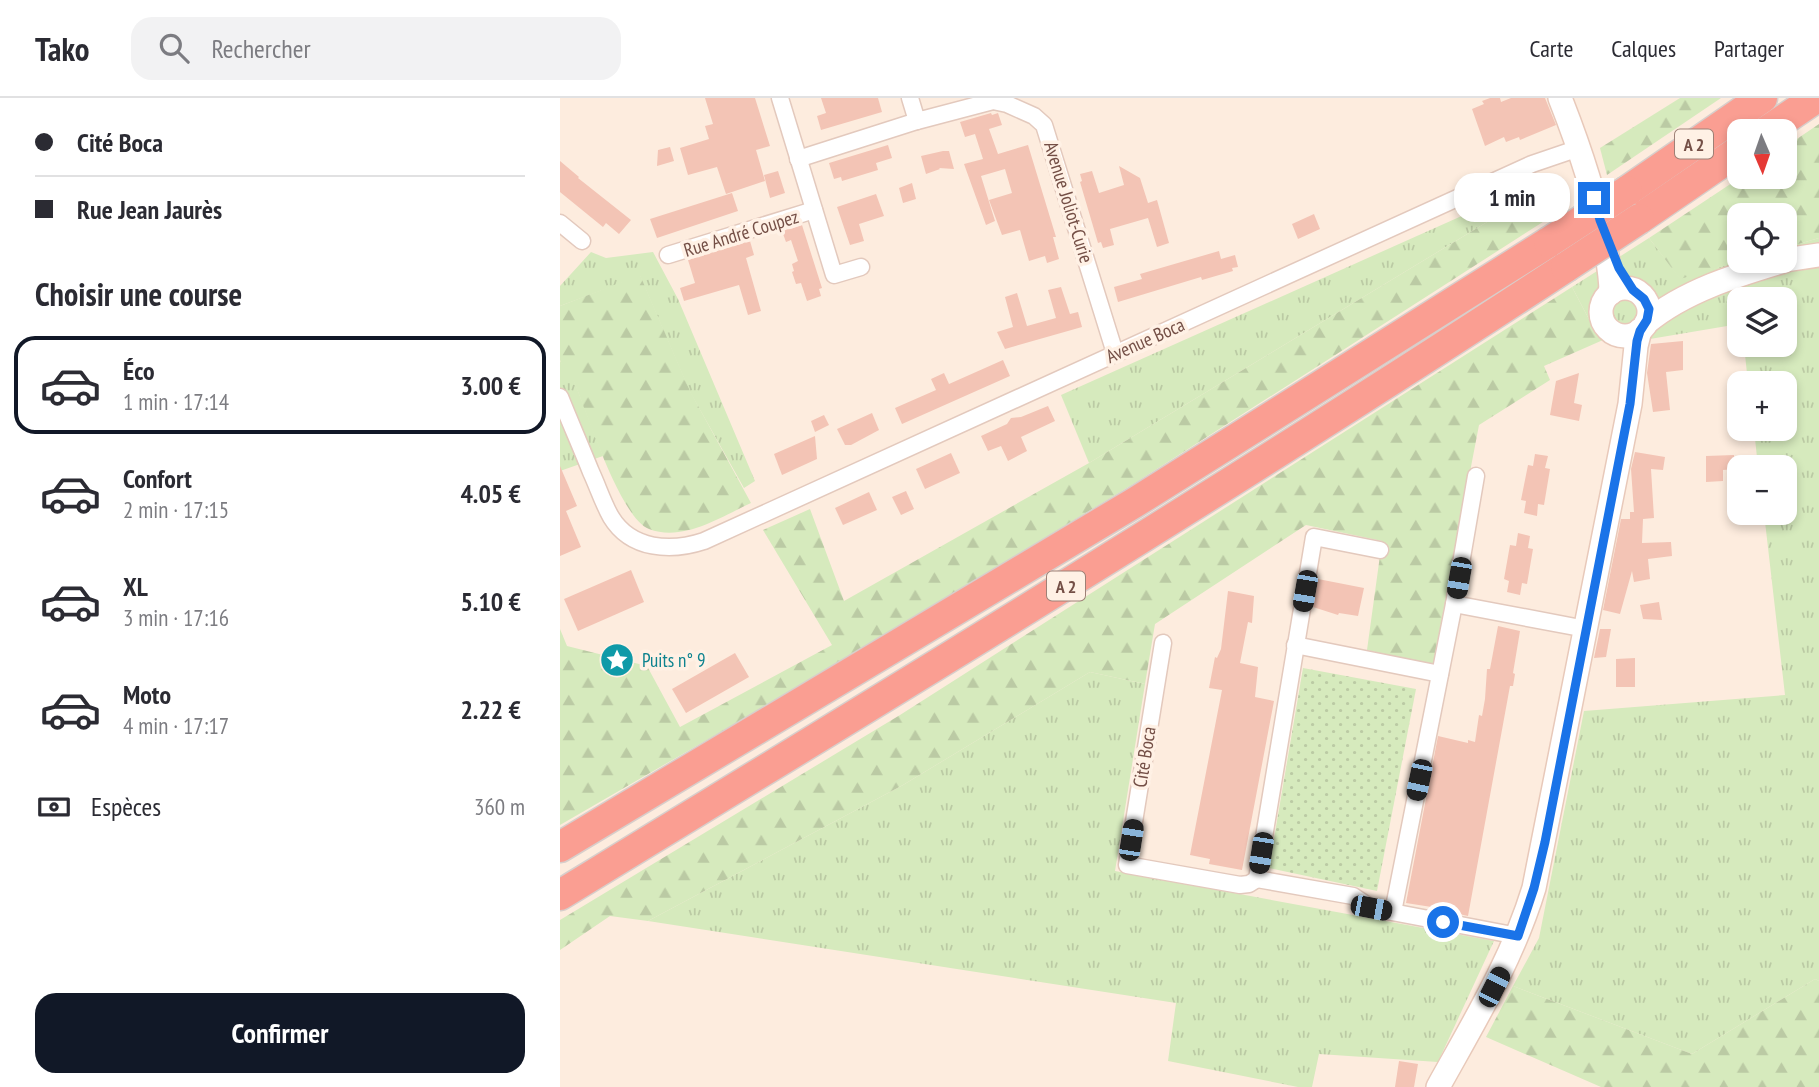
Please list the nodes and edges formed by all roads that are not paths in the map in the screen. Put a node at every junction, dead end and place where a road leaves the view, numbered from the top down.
1 (780, 98) edge
2 (910, 98) edge
3 (1560, 98) edge
4 (1762, 98) edge
5 (1816, 98) edge
6 (1785, 119) edge
7 (917, 121) junction
8 (1580, 148) junction
9 (798, 159) junction
10 (1727, 159) edge
11 (814, 210) junction
12 (560, 223) edge
13 (582, 241) dead end
14 (668, 255) dead end
15 (1819, 255) edge
16 (1797, 259) edge
17 (861, 267) dead end
18 (1749, 273) edge
19 (1708, 287) junction
20 (1628, 292) junction
21 (1643, 327) junction
22 (1613, 333) junction
23 (1115, 353) junction
24 (1631, 383) junction
25 (560, 397) edge
26 (1476, 476) dead end
27 (1380, 550) dead end
28 (1454, 604) junction
29 (1586, 629) junction
30 (1163, 643) dead end
31 (1295, 645) junction
32 (1440, 674) junction
33 (560, 847) edge
34 (1257, 879) junction
35 (560, 895) edge
36 (1393, 912) junction
37 (1518, 936) junction
38 (1438, 1087) edge

1 - 9 street, Rue André Coupez
2 - 7 street
3 - 8 street
4 - 33 highway, A 2, bridge
5 - 6 highway
7 - 9 street
7 - 23 street, Avenue Joliot-Curie
8 - 20 street
8 - 23 street, Avenue Boca
9 - 11 street, Rue André Coupez
10 - 35 highway, A 2, bridge
11 - 14 street, Rue André Coupez
11 - 17 street, Rue André Coupez
12 - 13 street
15 - 16 street
18 - 19 street
19 - 20 street
19 - 21 street
20 - 21 street
20 - 22 street
21 - 22 street
21 - 24 street
22 - 24 street
23 - 25 street, Avenue Boca
24 - 29 street
26 - 28 street
27 - 31 street
28 - 29 street
28 - 32 street
29 - 37 street
30 - 34 street, Cité Boca
31 - 32 street
31 - 34 street
32 - 36 street
34 - 36 street, Cité Boca
36 - 37 street, Cité Boca
37 - 38 street

